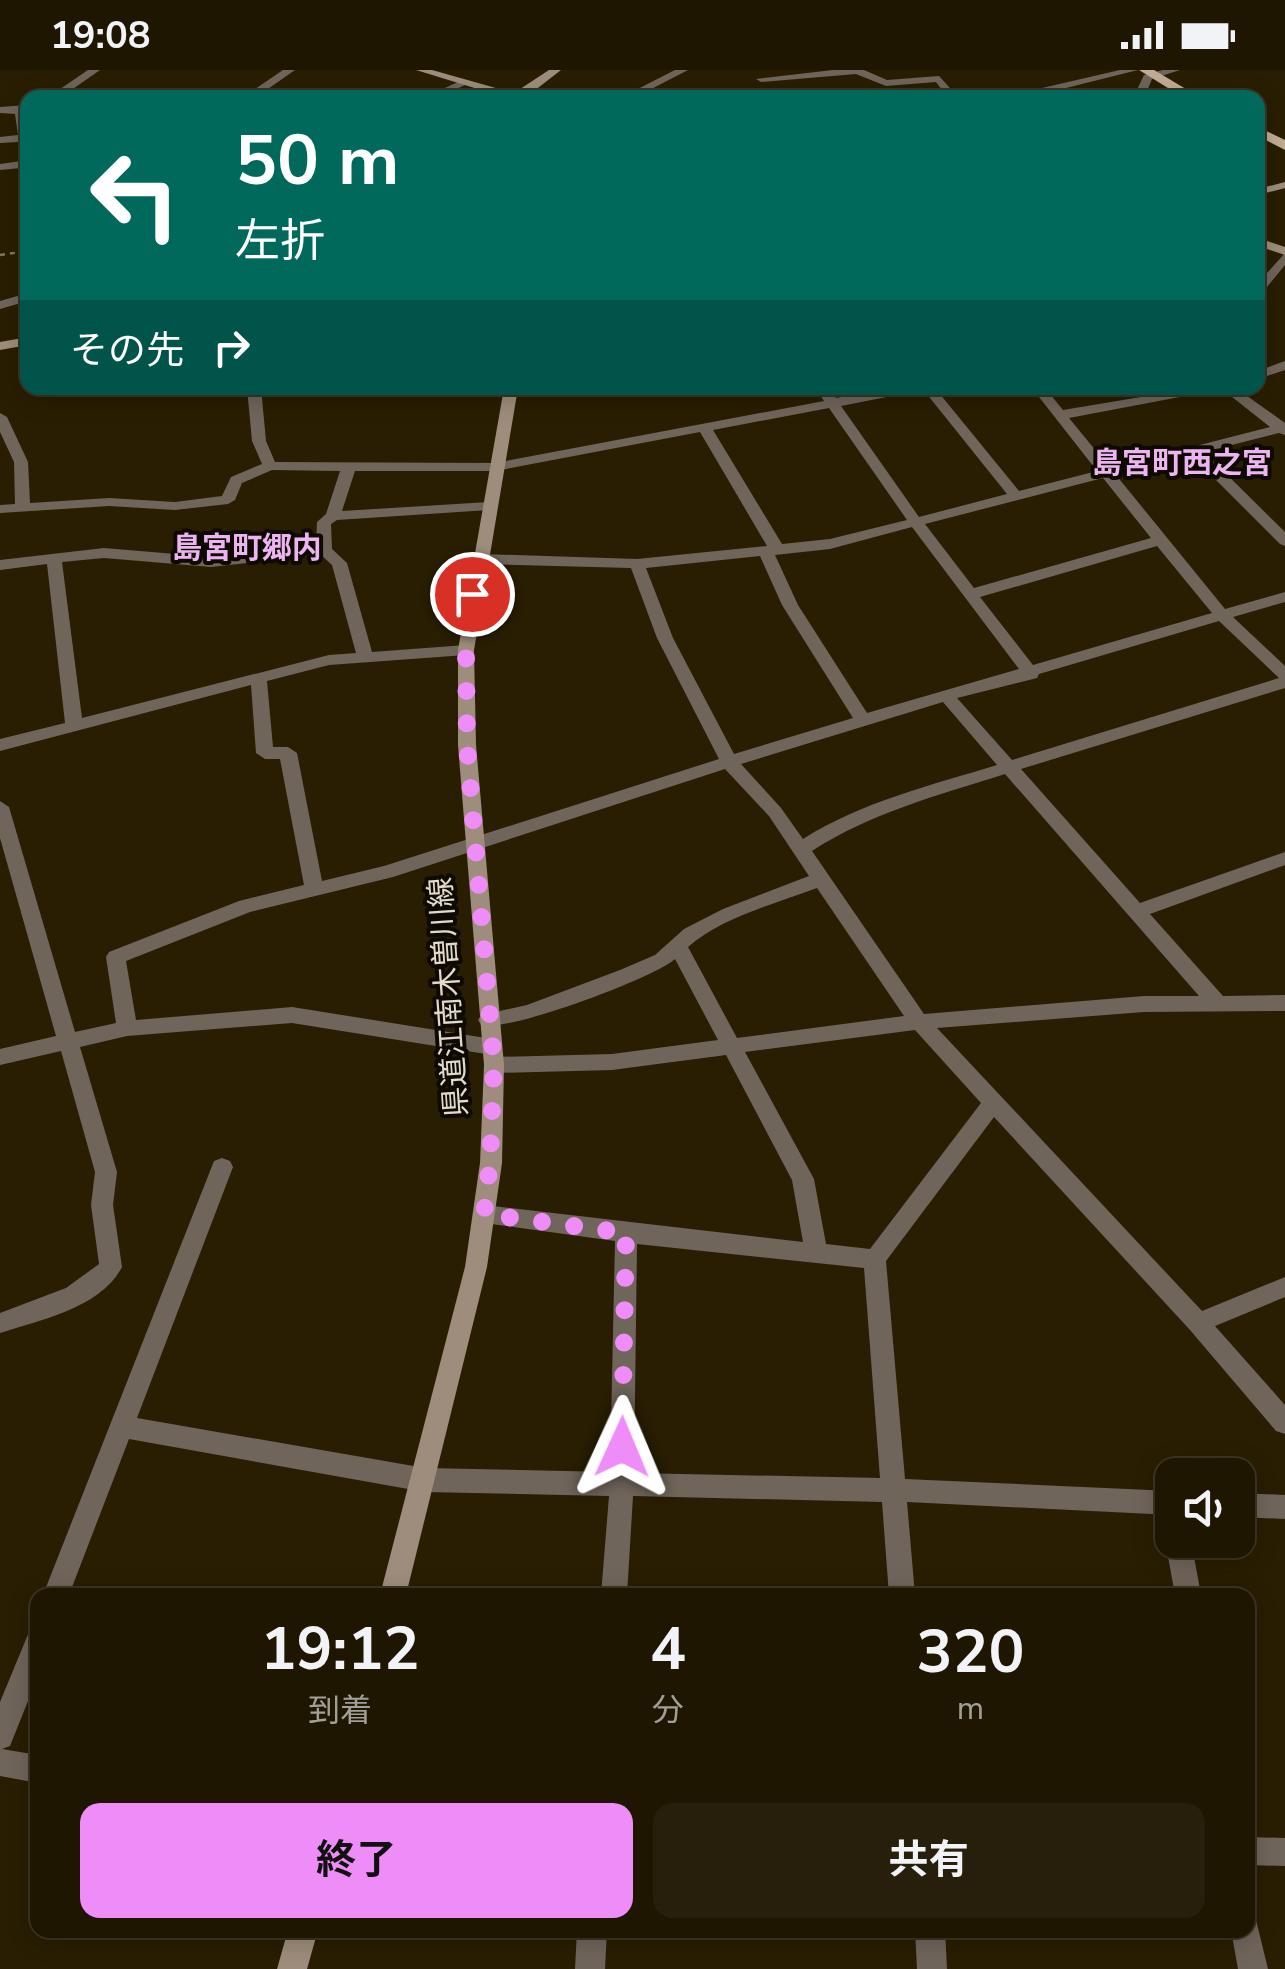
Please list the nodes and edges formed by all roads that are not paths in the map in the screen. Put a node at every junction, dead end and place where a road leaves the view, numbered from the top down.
1 (95, 70) edge
2 (290, 70) edge
3 (422, 70) edge
4 (556, 70) edge
5 (683, 70) edge
6 (1134, 70) edge
7 (1174, 70) edge
8 (856, 71) edge
9 (438, 72) edge
10 (1149, 73) edge
11 (761, 79) dead end
12 (462, 84) junction
13 (64, 90) edge
14 (264, 90) edge
15 (447, 90) edge
16 (487, 90) edge
17 (526, 90) edge
18 (642, 90) edge
19 (948, 90) edge
20 (1046, 90) edge
21 (1180, 90) edge
22 (1285, 254) edge
23 (1265, 281) edge
24 (255, 395) edge
25 (510, 395) edge
26 (827, 395) edge
27 (872, 395) edge
28 (934, 395) edge
29 (1044, 395) edge
30 (1176, 395) edge
31 (1238, 395) edge
32 (832, 402) junction
33 (1061, 415) junction
34 (0, 417) edge
35 (704, 427) junction
36 (1284, 428) edge
37 (1193, 449) junction
38 (270, 466) junction
39 (349, 466) junction
40 (495, 467) junction
41 (1103, 472) junction
42 (1015, 495) junction
43 (489, 506) junction
44 (24, 508) junction
45 (0, 509) edge
46 (333, 516) junction
47 (915, 521) junction
48 (1161, 540) junction
49 (1285, 541) edge
50 (324, 550) junction
51 (772, 552) junction
52 (54, 558) junction
53 (481, 559) junction
54 (637, 564) junction
55 (0, 565) edge
56 (972, 594) junction
57 (1285, 597) edge
58 (1222, 616) junction
59 (466, 650) junction
60 (365, 657) junction
61 (1031, 674) junction
62 (1285, 678) edge
63 (258, 680) junction
64 (948, 698) junction
65 (864, 722) junction
66 (74, 725) junction
67 (0, 745) edge
68 (729, 762) junction
69 (1010, 769) junction
70 (0, 807) edge
71 (474, 845) junction
72 (800, 850) junction
73 (1285, 858) edge
74 (821, 879) junction
75 (314, 888) junction
76 (1136, 912) junction
77 (678, 946) junction
78 (1285, 1003) edge
79 (1218, 1004) junction
80 (488, 1020) junction
81 (919, 1022) junction
82 (127, 1028) junction
83 (66, 1044) junction
84 (736, 1048) junction
85 (0, 1056) edge
86 (493, 1056) junction
87 (992, 1104) junction
88 (222, 1167) dead end
89 (484, 1214) junction
90 (626, 1233) junction
91 (816, 1253) junction
92 (874, 1258) junction
93 (1285, 1287) edge
94 (0, 1322) edge
95 (1198, 1323) junction
96 (1285, 1423) edge
97 (122, 1427) junction
98 (425, 1480) junction
99 (622, 1482) junction
100 (892, 1490) junction
101 (1155, 1503) edge
102 (1255, 1505) edge
103 (1285, 1506) edge
104 (1181, 1558) edge
105 (59, 1588) edge
106 (396, 1588) edge
107 (614, 1588) edge
108 (901, 1588) edge
109 (1187, 1588) edge
110 (30, 1661) edge
111 (0, 1736) edge
112 (0, 1762) edge
113 (30, 1768) edge
114 (1255, 1851) edge
115 (1285, 1852) edge
116 (300, 1938) edge
117 (592, 1938) edge
118 (930, 1938) edge
119 (1247, 1938) edge
120 (292, 1969) edge
121 (590, 1969) edge
122 (932, 1969) edge
123 (1253, 1969) edge

1 - 13 street
2 - 14 street
3 - 9 main road
4 - 17 main road
5 - 18 street
6 - 20 street
7 - 10 street
8 - 11 street
8 - 19 street
9 - 12 main road
10 - 21 main road
12 - 15 street
12 - 16 main road
22 - 23 street
24 - 38 street
25 - 40 main road, 県道江南木曽川線
26 - 32 street
27 - 32 street
28 - 42 street
29 - 33 street
30 - 33 street
31 - 36 street
32 - 35 street
32 - 47 street
33 - 41 street
34 - 44 street
35 - 40 street
35 - 51 street
36 - 37 street
37 - 41 street
37 - 49 street
38 - 39 street
38 - 44 street
39 - 40 street
39 - 46 street
40 - 43 main road, 県道江南木曽川線
41 - 42 street
41 - 48 street
42 - 47 street
43 - 46 street
43 - 53 main road, 県道江南木曽川線
44 - 45 street
46 - 50 street
47 - 51 street
47 - 56 street
48 - 56 street
48 - 58 street
50 - 52 street
50 - 60 street
51 - 54 street
51 - 65 street
52 - 55 street
52 - 66 street
53 - 54 street
53 - 59 main road, 県道江南木曽川線
54 - 68 street
56 - 61 street
57 - 58 street
58 - 61 street
58 - 62 street
59 - 60 street
59 - 71 main road, 県道江南木曽川線
60 - 63 street
61 - 64 street
62 - 69 street
63 - 66 street
63 - 75 street
64 - 65 street
64 - 69 street
65 - 68 street
66 - 67 street
68 - 71 street
68 - 72 street
69 - 72 street
69 - 76 street
70 - 83 street
71 - 75 street
71 - 80 main road, 県道江南木曽川線
72 - 74 street
73 - 76 street
74 - 77 street
74 - 81 street
75 - 82 street
76 - 79 street
77 - 80 street
77 - 84 street
78 - 79 street
79 - 81 street
80 - 86 main road, 県道江南木曽川線
81 - 84 street
81 - 87 street
82 - 83 street
82 - 86 street
83 - 85 street
83 - 94 street
84 - 86 street
84 - 91 street
86 - 89 main road, 県道江南木曽川線
87 - 92 street
87 - 95 street
88 - 97 street
89 - 90 street
89 - 98 main road, 県道江南木曽川線
90 - 91 street
90 - 99 street
91 - 92 street
92 - 100 street
93 - 95 street
95 - 96 street
97 - 98 street
97 - 105 street
98 - 99 street
98 - 106 main road, 県道江南木曽川線
99 - 100 street
99 - 107 street
100 - 101 street
100 - 108 street
102 - 103 street
104 - 109 street
110 - 111 street
112 - 113 street
114 - 115 street
116 - 120 main road
117 - 121 street
118 - 122 street
119 - 123 street

